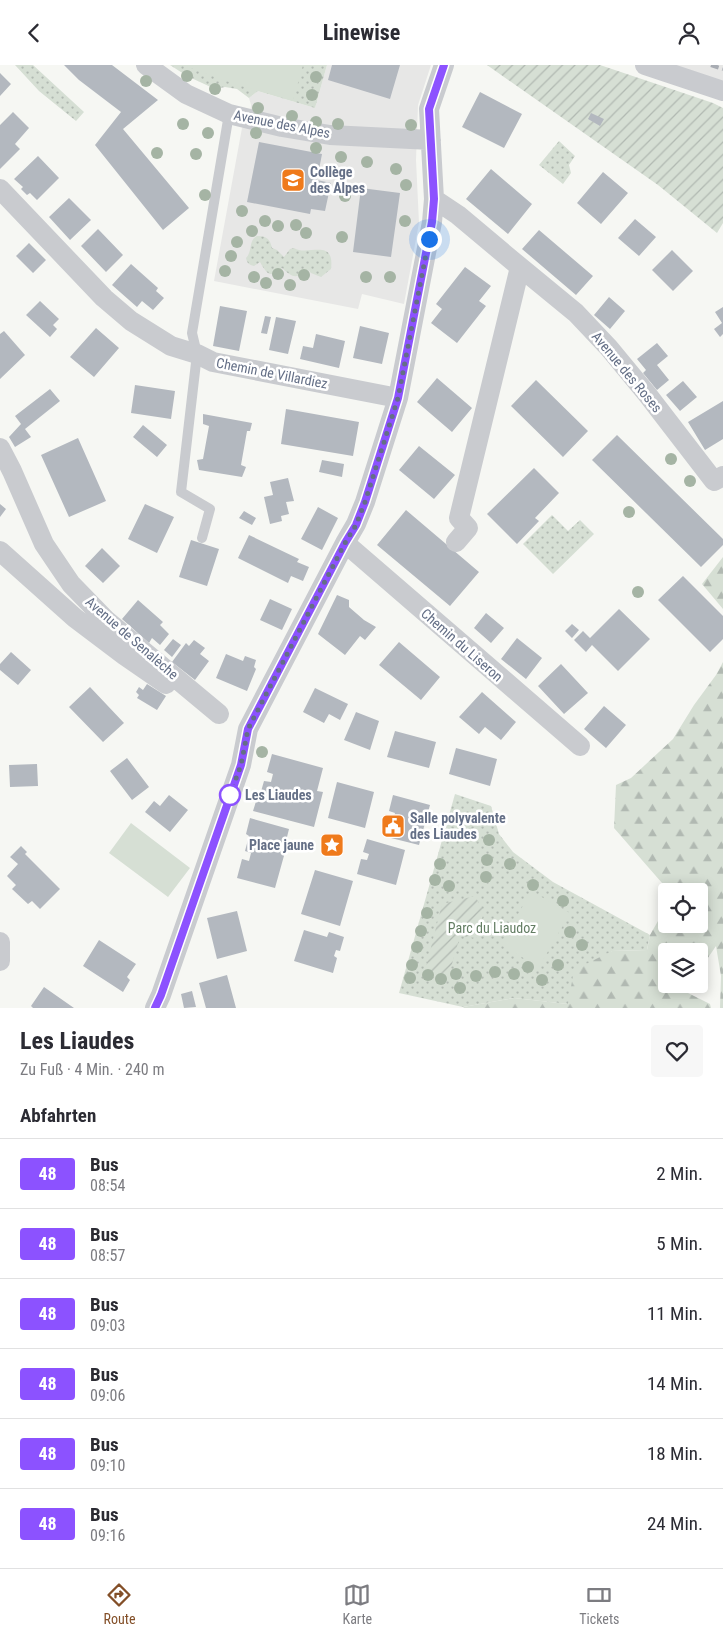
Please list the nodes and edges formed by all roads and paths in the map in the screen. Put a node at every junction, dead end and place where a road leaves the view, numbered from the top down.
1 (146, 65) edge
2 (444, 65) edge
3 (645, 65) edge
4 (723, 91) edge
5 (229, 114) junction
6 (431, 140) junction
7 (0, 189) edge
8 (434, 199) junction
9 (520, 267) junction
10 (196, 354) junction
11 (398, 398) junction
12 (0, 448) edge
13 (723, 476) edge
14 (202, 538) dead end
15 (456, 542) dead end
16 (345, 543) junction
17 (0, 551) edge
18 (219, 714) junction
19 (248, 729) junction
20 (580, 746) dead end
21 (0, 942) edge
22 (0, 961) edge
23 (155, 1008) edge

1 - 5 street, Avenue des Alpes
2 - 6 street
3 - 4 street
5 - 6 street, Avenue des Alpes
5 - 10 lane
6 - 8 street
7 - 10 street, Chemin de Villardiez
8 - 9 street, Avenue des Roses
8 - 11 street
9 - 13 street, Avenue des Roses
9 - 15 street
10 - 11 street, Chemin de Villardiez
10 - 14 lane
11 - 16 street
12 - 18 street, Avenue de Senalèche
16 - 19 street
16 - 20 street, Chemin du Liseron
17 - 18 street
18 - 19 street
19 - 23 street
21 - 22 street

